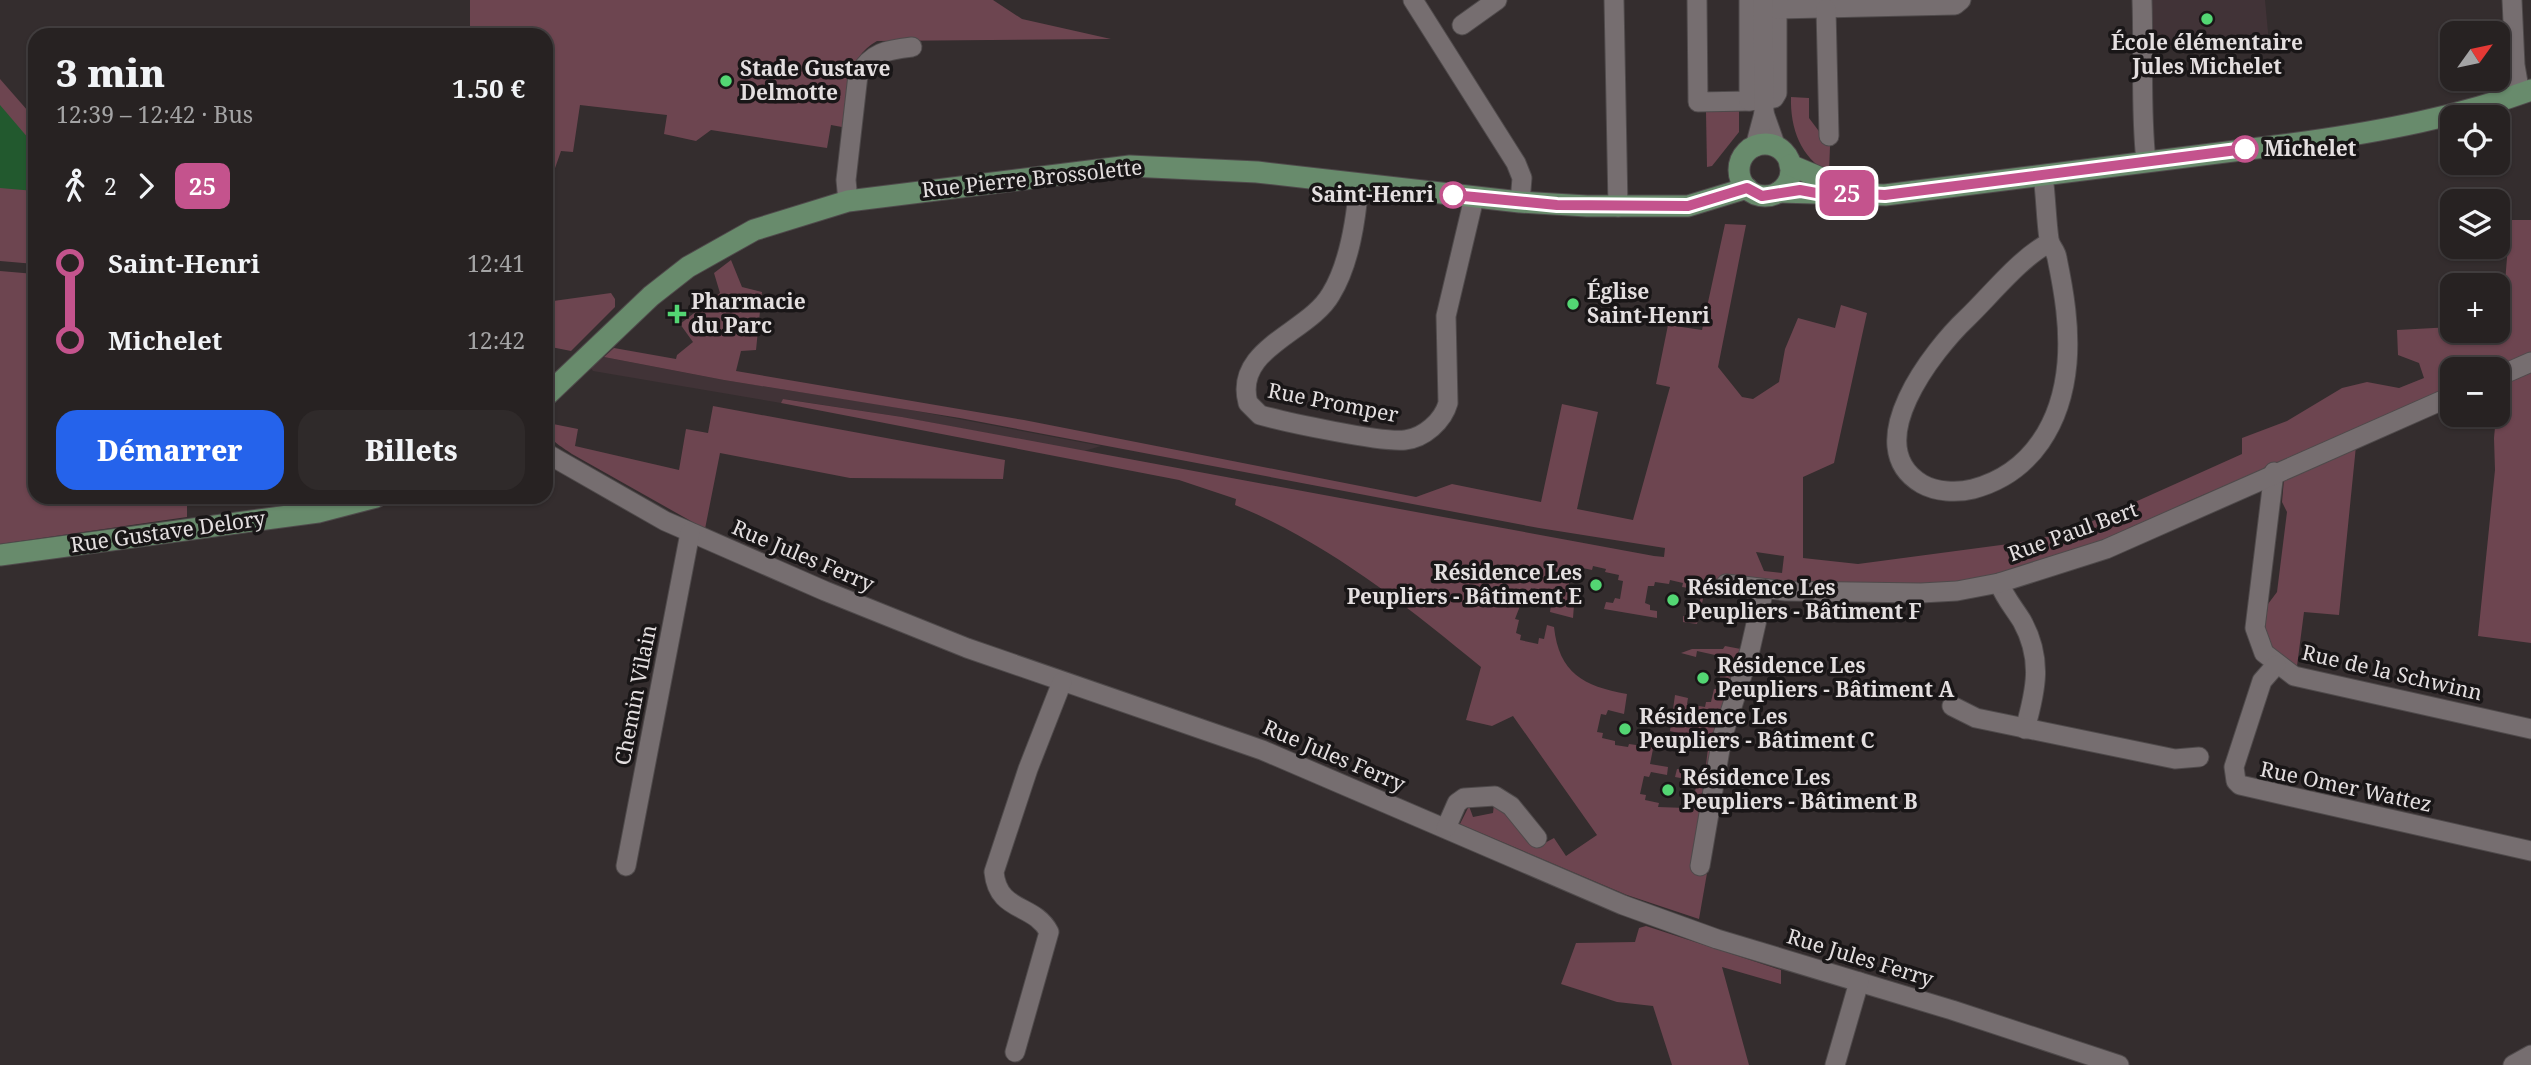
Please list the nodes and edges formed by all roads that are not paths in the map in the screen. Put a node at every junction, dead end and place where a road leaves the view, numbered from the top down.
1 (1413, 0) edge
2 (1497, 0) edge
3 (1614, 0) edge
4 (1697, 0) edge
5 (1749, 0) edge
6 (1961, 0) edge
7 (2142, 0) edge
8 (2512, 0) edge
9 (1773, 3) edge
10 (1826, 9) junction
11 (1462, 25) dead end
12 (912, 47) dead end
13 (2526, 92) edge
14 (1759, 105) junction
15 (1829, 136) dead end
16 (1765, 147) junction
17 (2146, 162) junction
18 (1790, 165) junction
19 (2043, 176) junction
20 (1743, 179) junction
21 (1359, 184) junction
22 (1779, 192) junction
23 (1847, 193) junction
24 (1474, 198) junction
25 (848, 201) junction
26 (1520, 202) junction
27 (1618, 207) junction
28 (2049, 243) junction
29 (2531, 362) edge
30 (2510, 371) edge
31 (553, 389) edge
32 (2440, 401) edge
33 (553, 457) edge
34 (2274, 472) junction
35 (349, 504) edge
36 (690, 533) junction
37 (0, 555) edge
38 (1999, 583) junction
39 (1726, 584) dead end
40 (1764, 589) junction
41 (2276, 665) junction
42 (1062, 682) junction
43 (1952, 706) dead end
44 (2025, 729) junction
45 (2531, 729) edge
46 (2199, 757) dead end
47 (1446, 828) junction
48 (1537, 838) dead end
49 (2531, 851) edge
50 (626, 866) dead end
51 (1700, 866) dead end
52 (1859, 982) junction
53 (1015, 1052) dead end
54 (2531, 1055) edge
55 (1835, 1065) edge
56 (2119, 1065) edge
57 (2513, 1065) edge

1 - 26 street
2 - 11 street
3 - 27 street
4 - 14 street
5 - 14 street
6 - 10 street
7 - 17 street
8 - 13 street
9 - 10 street
9 - 14 street
10 - 15 street
12 - 25 street
13 - 17 main road
14 - 16 street
16 - 18 main road
16 - 20 main road
17 - 19 main road
18 - 22 main road
18 - 23 main road
19 - 23 main road
19 - 28 street
20 - 22 main road
20 - 27 main road, Rue Pierre Brossolette
21 - 24 main road, Rue Pierre Brossolette
21 - 24 street, Rue Promper
21 - 25 main road, Rue Pierre Brossolette
22 - 23 main road
24 - 26 main road, Rue Pierre Brossolette
25 - 31 main road, Rue Pierre Brossolette
26 - 27 main road, Rue Pierre Brossolette
28 - 28 street
29 - 30 street
32 - 34 street, Rue Paul Bert
33 - 36 street, Rue Jules Ferry
34 - 38 street, Rue Paul Bert
34 - 41 street, Rue de la Schwinn
35 - 37 main road, Rue Gustave Delory
36 - 42 street, Rue Jules Ferry
36 - 50 street, Chemin Vilain
38 - 40 street, Rue Paul Bert
38 - 44 street
39 - 40 street, Rue Paul Bert
40 - 51 street
41 - 45 street, Rue de la Schwinn
41 - 49 street, Rue Omer Wattez
42 - 47 street, Rue Jules Ferry
42 - 53 street
43 - 44 street
44 - 46 street
47 - 48 street
47 - 52 street, Rue Jules Ferry
52 - 55 street
52 - 56 street, Rue Jules Ferry
54 - 57 street

